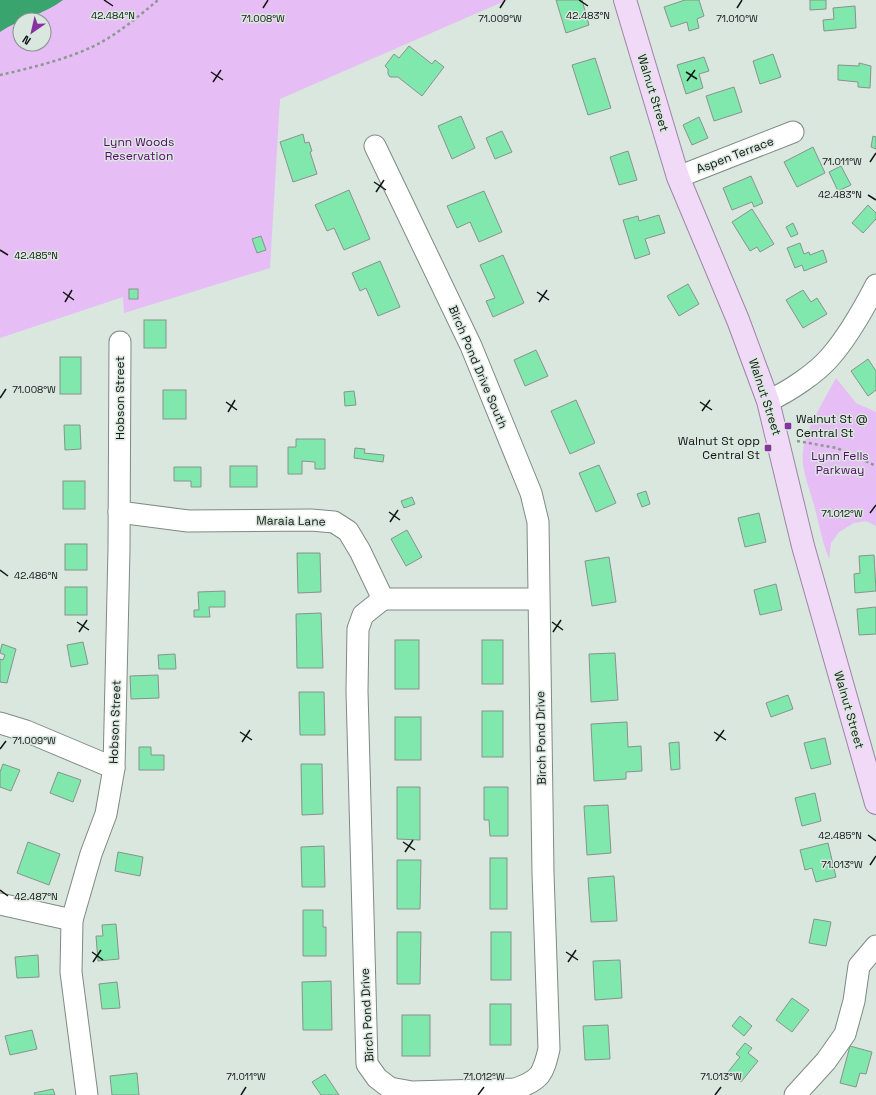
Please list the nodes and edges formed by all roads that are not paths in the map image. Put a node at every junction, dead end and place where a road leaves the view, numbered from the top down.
1 (625, 0) edge
2 (793, 132) dead end
3 (375, 146) dead end
4 (678, 177) junction
5 (876, 285) edge
6 (120, 342) dead end
7 (768, 401) junction
8 (119, 512) junction
9 (538, 599) junction
10 (383, 600) junction
11 (0, 723) edge
12 (114, 768) junction
13 (876, 803) edge
14 (0, 904) edge
15 (72, 920) junction
16 (876, 946) edge
17 (87, 1095) edge
18 (795, 1095) edge

1 - 4 main road, Walnut Street
2 - 4 street, Aspen Terrace
3 - 9 street, Birch Pond Drive South
4 - 7 main road, Walnut Street
5 - 7 street
6 - 8 street, Hobson Street
7 - 13 main road, Walnut Street
8 - 10 street, Maraia Lane
8 - 12 street, Hobson Street
9 - 10 street
9 - 10 street, Birch Pond Drive
11 - 12 street
12 - 15 street, Hobson Street
14 - 15 street
15 - 17 street, Hobson Street
16 - 18 street

